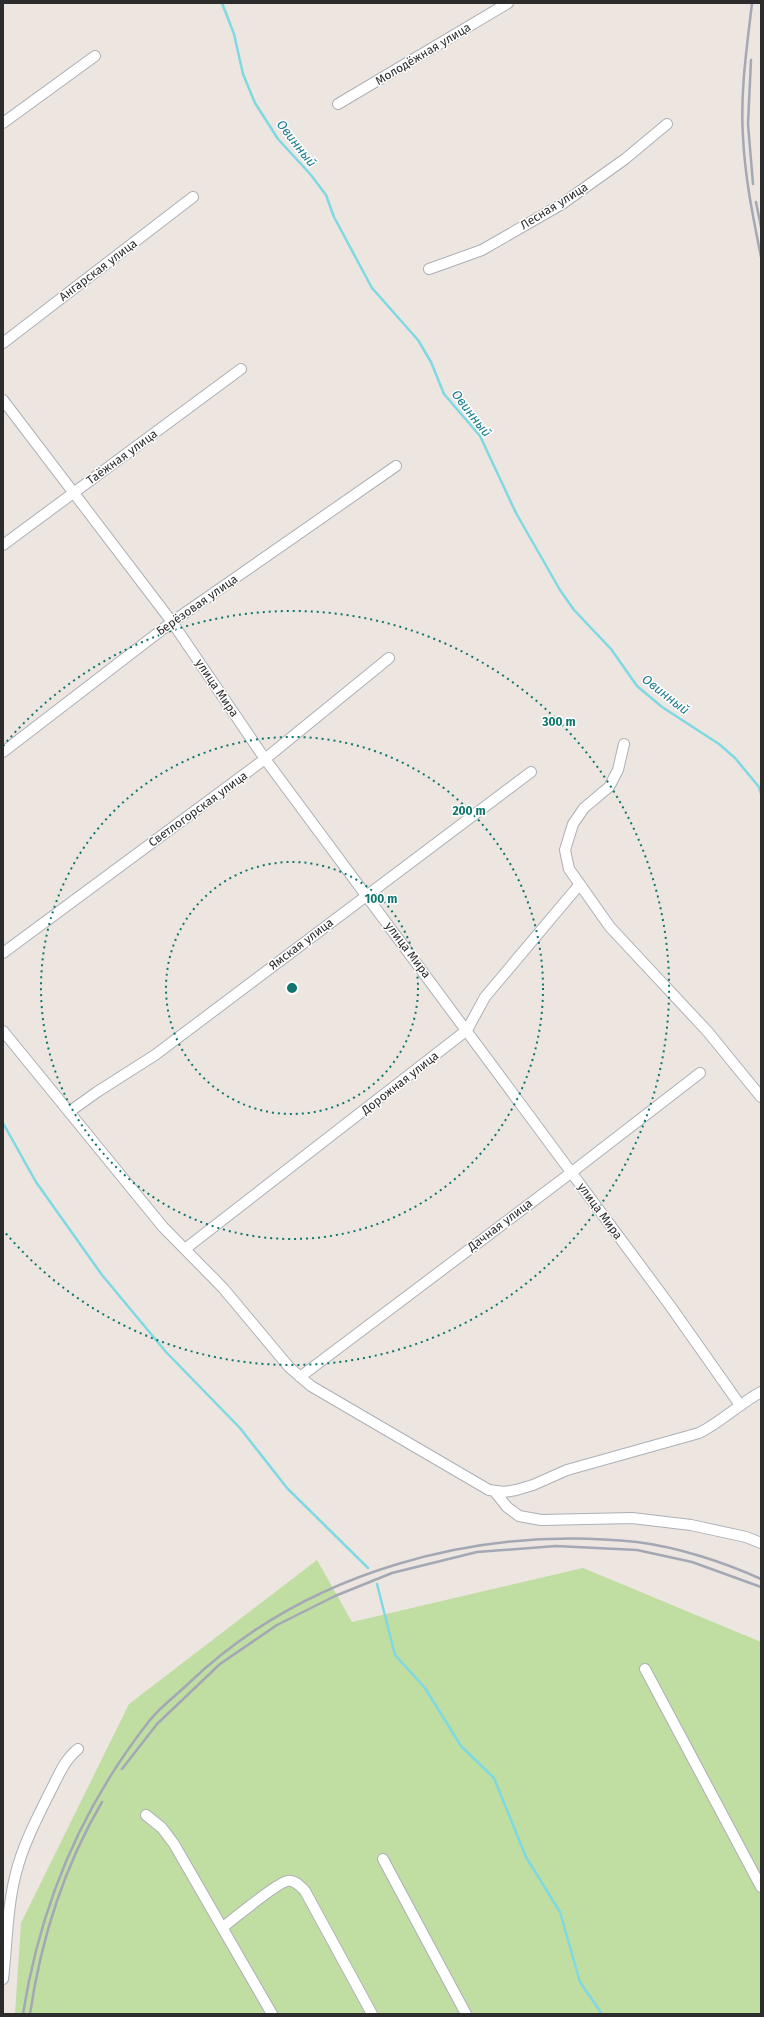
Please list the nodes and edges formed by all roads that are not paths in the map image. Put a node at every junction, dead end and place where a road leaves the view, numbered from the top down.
1 (508, 3) edge
2 (95, 56) dead end
3 (338, 104) dead end
4 (3, 123) edge
5 (667, 124) dead end
6 (193, 197) dead end
7 (429, 269) dead end
8 (3, 343) edge
9 (241, 369) dead end
10 (3, 400) edge
11 (396, 466) dead end
12 (74, 492) junction
13 (3, 545) edge
14 (172, 622) junction
15 (389, 658) dead end
16 (624, 744) dead end
17 (3, 752) edge
18 (265, 759) junction
19 (531, 772) dead end
20 (580, 884) junction
21 (366, 895) junction
22 (3, 953) edge
23 (467, 1030) junction
24 (3, 1031) edge
25 (700, 1073) dead end
26 (761, 1097) edge
27 (69, 1112) junction
28 (572, 1172) junction
29 (185, 1249) junction
30 (300, 1377) junction
31 (761, 1392) edge
32 (740, 1405) junction
33 (495, 1492) junction
34 (761, 1542) edge
35 (646, 1669) dead end
36 (78, 1749) dead end
37 (146, 1814) dead end
38 (383, 1859) dead end
39 (761, 1887) edge
40 (223, 1927) junction
41 (3, 1979) edge
42 (272, 2014) edge
43 (372, 2014) edge
44 (466, 2014) edge

1 - 3 street, Молодёжная улица
2 - 4 street
5 - 7 street, Лесная улица
6 - 8 street, Ангарская улица
9 - 12 street, Таёжная улица
10 - 12 street, улица Мира
11 - 14 street, Берёзовая улица
12 - 13 street, Таёжная улица
12 - 14 street, улица Мира
14 - 17 street, Берёзовая улица
14 - 18 street, улица Мира
15 - 18 street, Светлогорская улица
16 - 20 street
18 - 21 street, улица Мира
18 - 22 street, Светлогорская улица
19 - 21 street, Ямская улица
20 - 23 street, Дорожная улица
20 - 26 street
21 - 23 street, улица Мира
21 - 27 street, Ямская улица
23 - 28 street, улица Мира
23 - 29 street, Дорожная улица
24 - 27 street
25 - 28 street, Дачная улица
27 - 29 street
28 - 30 street, Дачная улица
28 - 32 street, улица Мира
29 - 30 street
30 - 33 street
31 - 32 street
32 - 33 street
33 - 34 street
35 - 39 street
36 - 41 street
37 - 40 street
38 - 44 street
40 - 42 street
40 - 43 street

